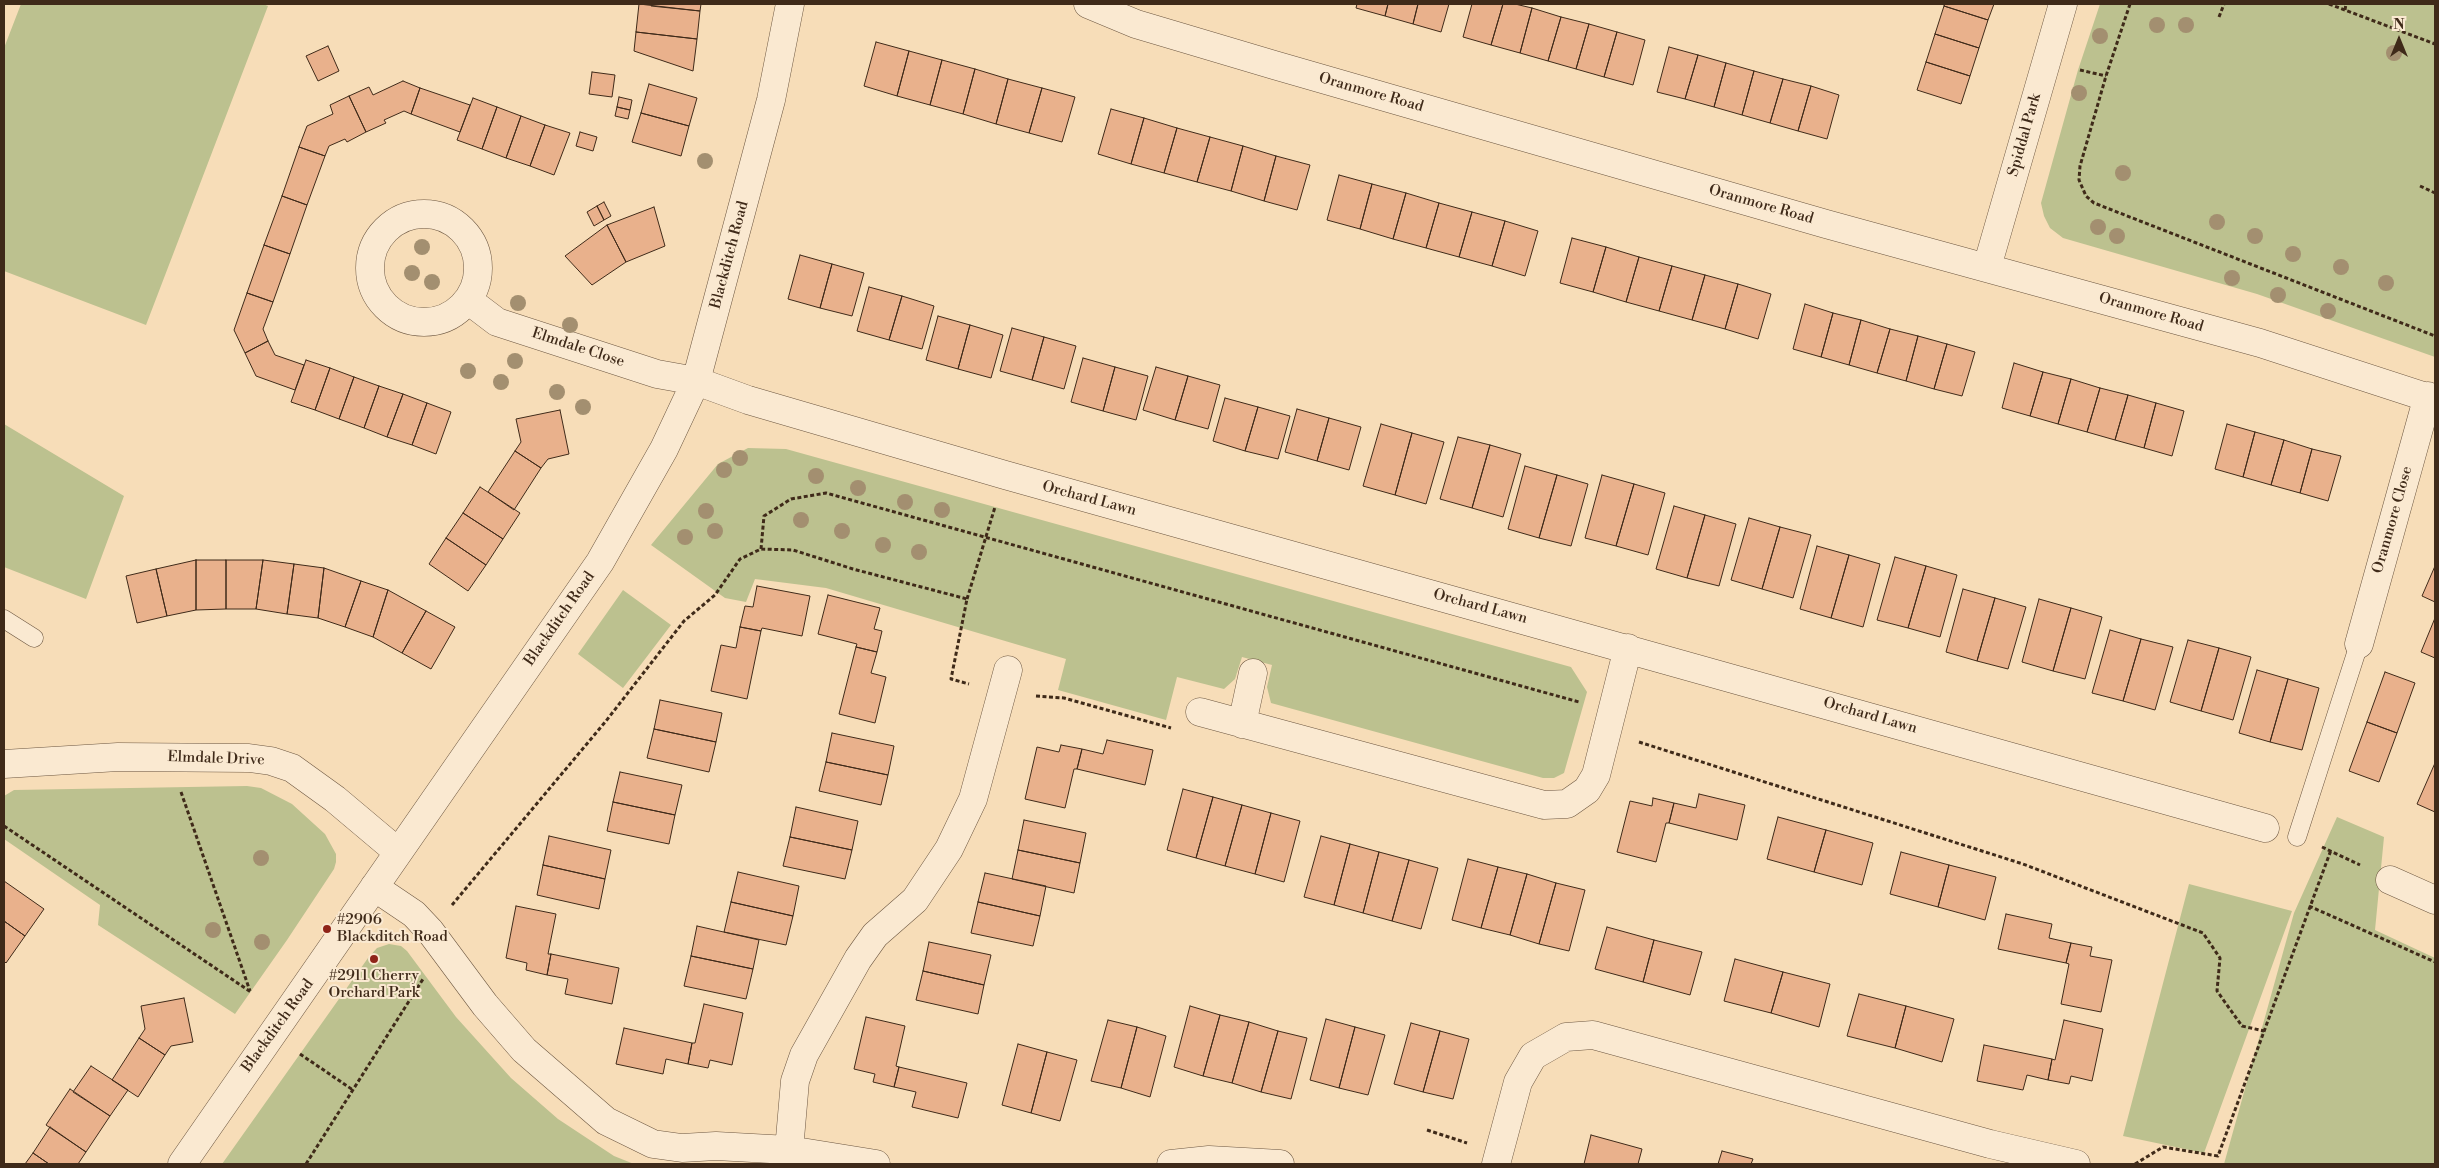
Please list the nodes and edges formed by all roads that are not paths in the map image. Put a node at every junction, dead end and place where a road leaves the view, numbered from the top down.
1 (790, 4) edge
2 (1088, 4) edge
3 (2063, 4) edge
4 (1987, 267) junction
5 (468, 300) dead end
6 (696, 381) junction
7 (2432, 398) edge
8 (4, 619) edge
9 (34, 638) dead end
10 (2359, 644) joint
11 (1628, 648) junction
12 (1253, 673) dead end
13 (1005, 681) road end
14 (1200, 712) dead end
15 (1242, 724) junction
16 (4, 764) edge
17 (2265, 828) dead end
18 (2297, 838) road end
19 (398, 852) junction
20 (2390, 880) road end
21 (374, 887) junction
22 (2435, 900) edge
23 (789, 1150) junction
24 (1988, 1154) edge
25 (1498, 1159) edge
26 (182, 1164) edge
27 (876, 1164) edge
28 (1171, 1164) edge
29 (1280, 1164) edge
30 (2076, 1164) edge

1 - 6 street, Blackditch Road
2 - 4 street, Oranmore Road
3 - 4 street, Spiddal Park
4 - 7 street, Oranmore Road
5 - 6 street, Elmdale Close
6 - 11 street, Orchard Lawn
6 - 19 street, Blackditch Road
7 - 10 street, Oranmore Close
8 - 9 lane
10 - 18 lane
11 - 15 street
11 - 17 street, Orchard Lawn
12 - 15 street
13 - 23 street
14 - 15 street
16 - 19 street, Elmdale Drive
19 - 21 street, Blackditch Road
20 - 22 street
21 - 23 street
21 - 26 street, Blackditch Road
23 - 27 street
24 - 25 street
24 - 30 street
28 - 29 street

